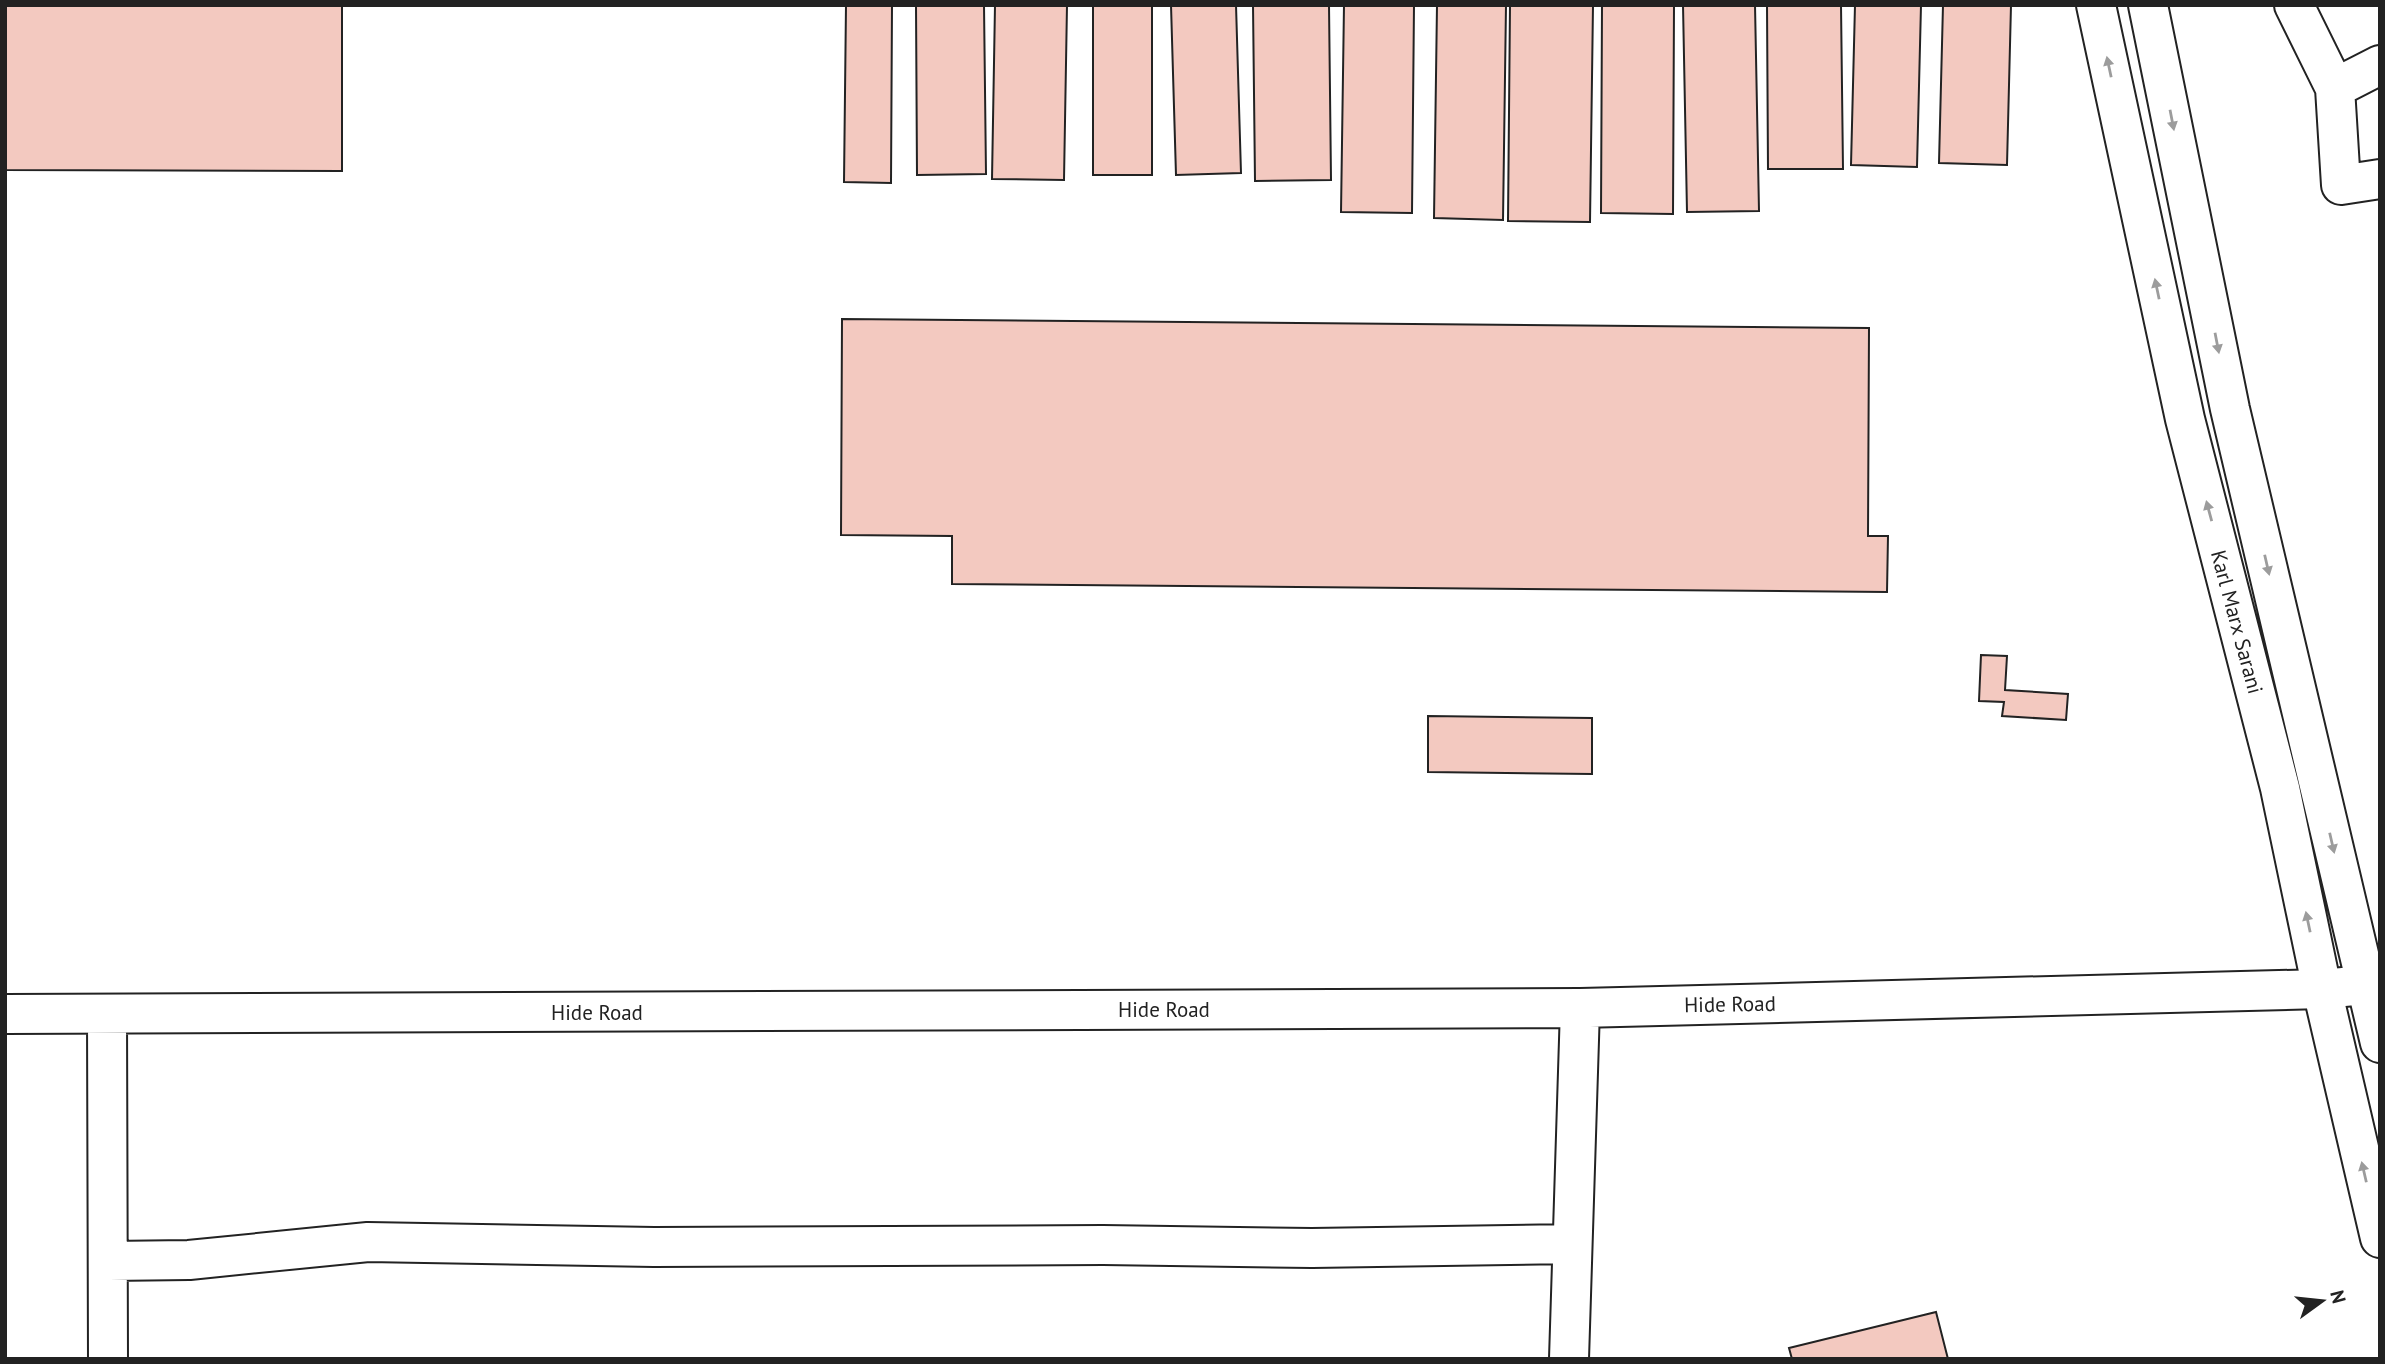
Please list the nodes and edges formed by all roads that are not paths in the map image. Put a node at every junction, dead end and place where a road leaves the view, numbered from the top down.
1 (2096, 5) edge
2 (2148, 5) edge
3 (2294, 5) edge
4 (2380, 65) edge
5 (2334, 88) junction
6 (2380, 179) edge
7 (2316, 776) junction
8 (2280, 788) junction
9 (2365, 985) junction
10 (2322, 989) junction
11 (1580, 1007) junction
12 (5, 1014) edge
13 (107, 1014) junction
14 (2380, 1043) edge
15 (2380, 1238) edge
16 (1572, 1244) junction
17 (108, 1261) junction
18 (108, 1359) edge
19 (1569, 1359) edge

8 -> 1 street, Karl Marx Sarani
2 -> 7 street
3 - 5 street
4 - 5 street
5 - 6 street
7 - 8 street
7 -> 9 street
10 -> 8 street, Karl Marx Sarani
9 - 10 street, Hide Road
9 - 14 street
10 - 11 street, Hide Road
15 -> 10 street, Karl Marx Sarani
11 - 13 street, Hide Road
11 - 16 street
12 - 13 street, Hide Road
13 - 17 street
16 - 17 street
16 - 19 street
17 - 18 street

